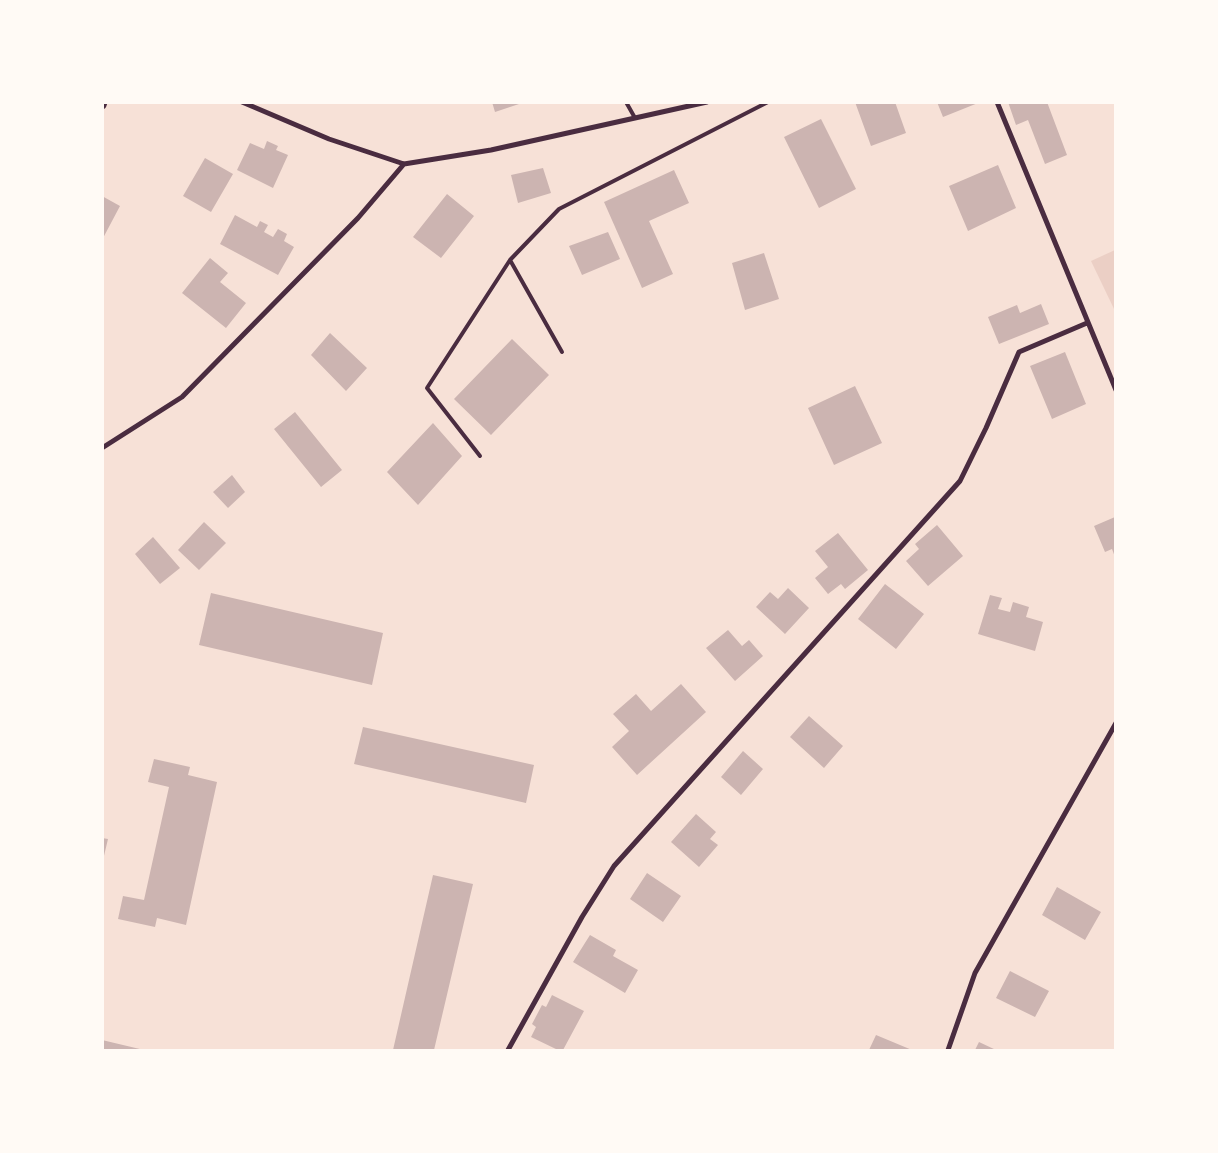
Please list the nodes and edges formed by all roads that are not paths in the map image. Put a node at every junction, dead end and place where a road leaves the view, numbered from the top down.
1 (242, 102) edge
2 (626, 102) edge
3 (708, 102) edge
4 (768, 102) edge
5 (997, 102) edge
6 (636, 118) junction
7 (404, 164) junction
8 (510, 260) junction
9 (1087, 323) junction
10 (562, 352) dead end
11 (1116, 390) edge
12 (102, 448) edge
13 (480, 456) dead end
14 (1116, 723) edge
15 (508, 1050) edge
16 (948, 1050) edge

1 - 7 street
2 - 6 lane
3 - 6 street
4 - 8 lane
5 - 9 street
6 - 7 street
7 - 12 street
8 - 10 lane
8 - 13 lane
9 - 11 street
9 - 15 street
14 - 16 street

